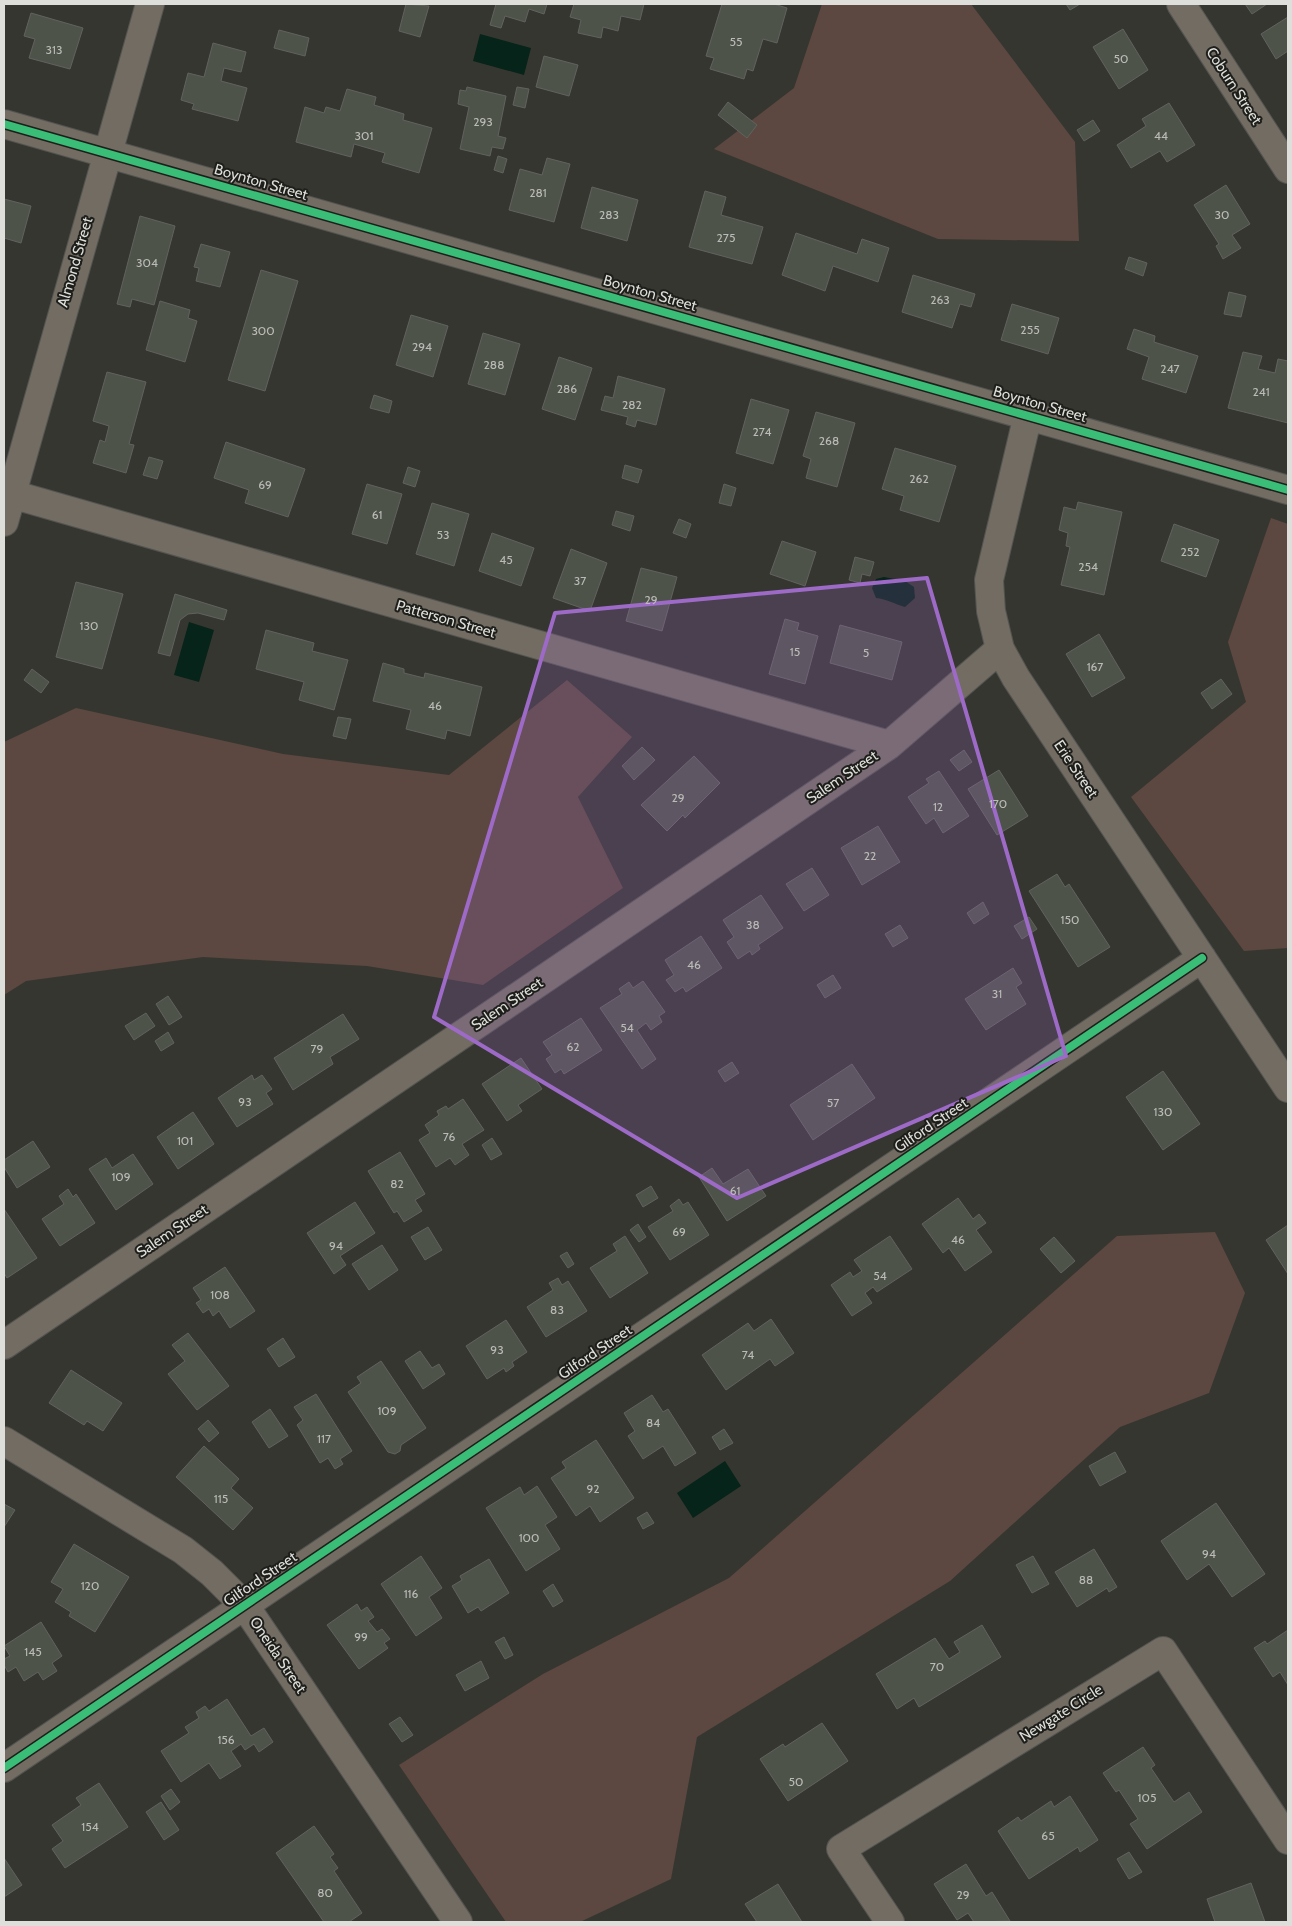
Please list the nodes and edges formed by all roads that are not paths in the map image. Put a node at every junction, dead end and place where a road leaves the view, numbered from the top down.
1 (150, 4) edge
2 (1181, 4) edge
3 (4, 124) edge
4 (107, 153) junction
5 (1288, 169) edge
6 (1028, 414) junction
7 (1288, 490) edge
8 (7, 493) edge
9 (4, 522) edge
10 (1000, 649) junction
11 (889, 745) junction
12 (1202, 958) junction
13 (1288, 1088) edge
14 (4, 1345) edge
15 (4, 1441) edge
16 (245, 1606) junction
17 (4, 1768) edge
18 (1288, 1840) edge
19 (458, 1922) edge
20 (890, 1922) edge

1 - 4 street, Almond Street
2 - 5 street, Coburn Street
3 - 4 street, Boynton Street
4 - 6 street, Boynton Street
4 - 8 street, Almond Street
6 - 7 street, Boynton Street
6 - 10 street, Erie Street
8 - 9 street, Almond Street
8 - 11 street, Patterson Street
10 - 11 street, Salem Street
10 - 12 street, Erie Street
11 - 14 street, Salem Street
12 - 13 street, Erie Street
12 - 16 street, Gilford Street
15 - 16 street, Oneida Street
16 - 17 street, Gilford Street
16 - 19 street, Oneida Street
18 - 20 street, Newgate Circle

